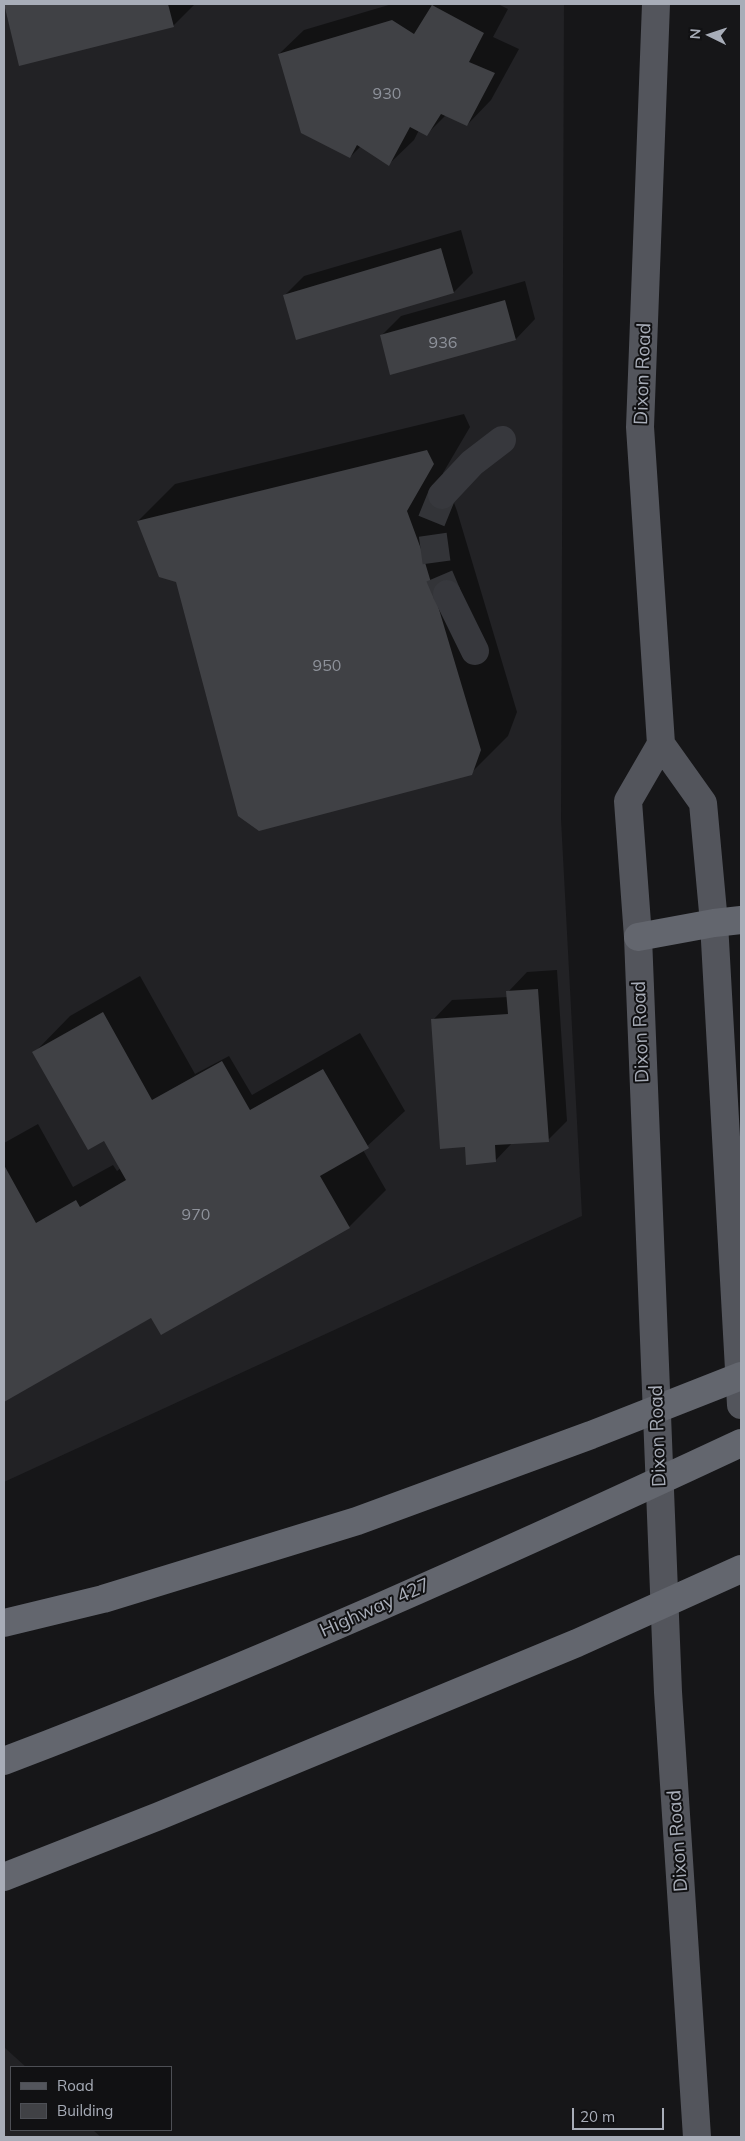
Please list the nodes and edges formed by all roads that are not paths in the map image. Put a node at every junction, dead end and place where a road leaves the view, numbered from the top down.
1 (656, 4) edge
2 (502, 440) dead end
3 (442, 495) tunnel mouth
4 (447, 594) tunnel mouth
5 (475, 651) dead end
6 (661, 744) junction
7 (741, 920) edge
8 (714, 923) junction
9 (638, 937) junction
10 (741, 1376) edge
11 (741, 1405) edge
12 (741, 1443) edge
13 (741, 1569) edge
14 (4, 1623) edge
15 (4, 1761) edge
16 (4, 1877) edge
17 (697, 2137) edge

1 - 6 main road, Dixon Road
2 - 3 lane
4 - 5 lane
6 - 8 main road
6 - 9 main road, Dixon Road
7 - 8 highway
8 - 9 highway
8 - 11 main road
9 - 17 main road, Dixon Road
10 - 14 highway
12 - 15 highway, Highway 427
13 - 16 highway

